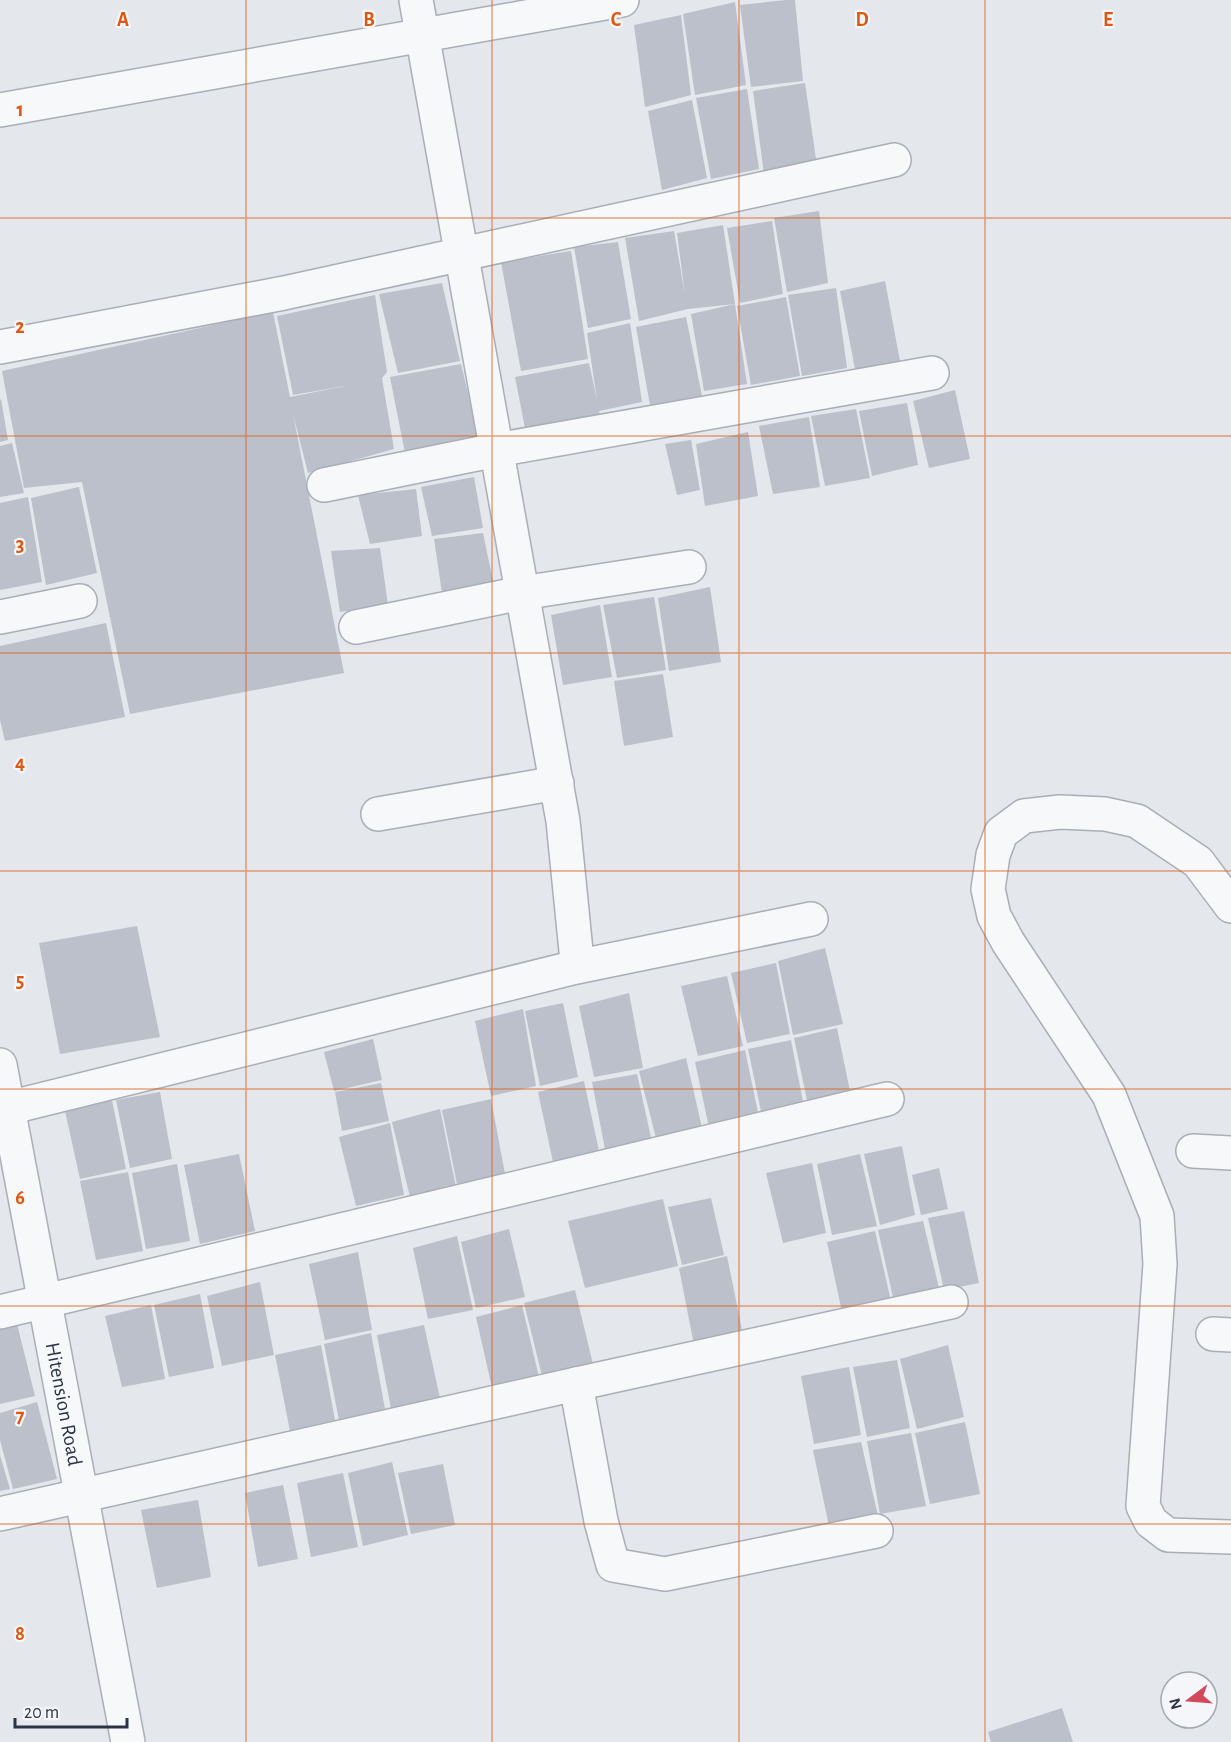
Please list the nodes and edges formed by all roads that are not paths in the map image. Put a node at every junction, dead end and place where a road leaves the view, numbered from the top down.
1 (416, 0) edge
2 (622, 0) edge
3 (422, 36) junction
4 (0, 110) edge
5 (894, 160) dead end
6 (461, 254) junction
7 (0, 347) edge
8 (932, 373) dead end
9 (496, 450) junction
10 (324, 485) dead end
11 (689, 567) dead end
12 (522, 593) junction
13 (80, 601) dead end
14 (0, 617) edge
15 (356, 627) dead end
16 (557, 783) junction
17 (378, 814) dead end
18 (1231, 906) edge
19 (811, 919) dead end
20 (576, 967) junction
21 (0, 1065) edge
22 (887, 1099) dead end
23 (4, 1110) edge
24 (1193, 1151) dead end
25 (1231, 1153) edge
26 (951, 1302) dead end
27 (45, 1303) junction
28 (0, 1312) edge
29 (576, 1384) junction
30 (81, 1496) junction
31 (0, 1514) edge
32 (876, 1531) dead end
33 (1231, 1537) edge
34 (128, 1742) edge

1 - 3 street
2 - 3 street
3 - 4 street
3 - 6 street
5 - 6 street
6 - 7 street
6 - 9 street
8 - 9 street
9 - 10 street
9 - 12 street
11 - 12 street
12 - 15 street
12 - 16 street
13 - 14 street
16 - 17 street
16 - 20 street
18 - 33 street
19 - 20 street
20 - 23 street
21 - 23 street, Hitension Road
22 - 27 street
23 - 27 street, Hitension Road
24 - 25 street
26 - 29 street
27 - 28 street
27 - 30 street, Hitension Road
29 - 30 street
29 - 32 street
30 - 31 street
30 - 34 street, Hitension Road

